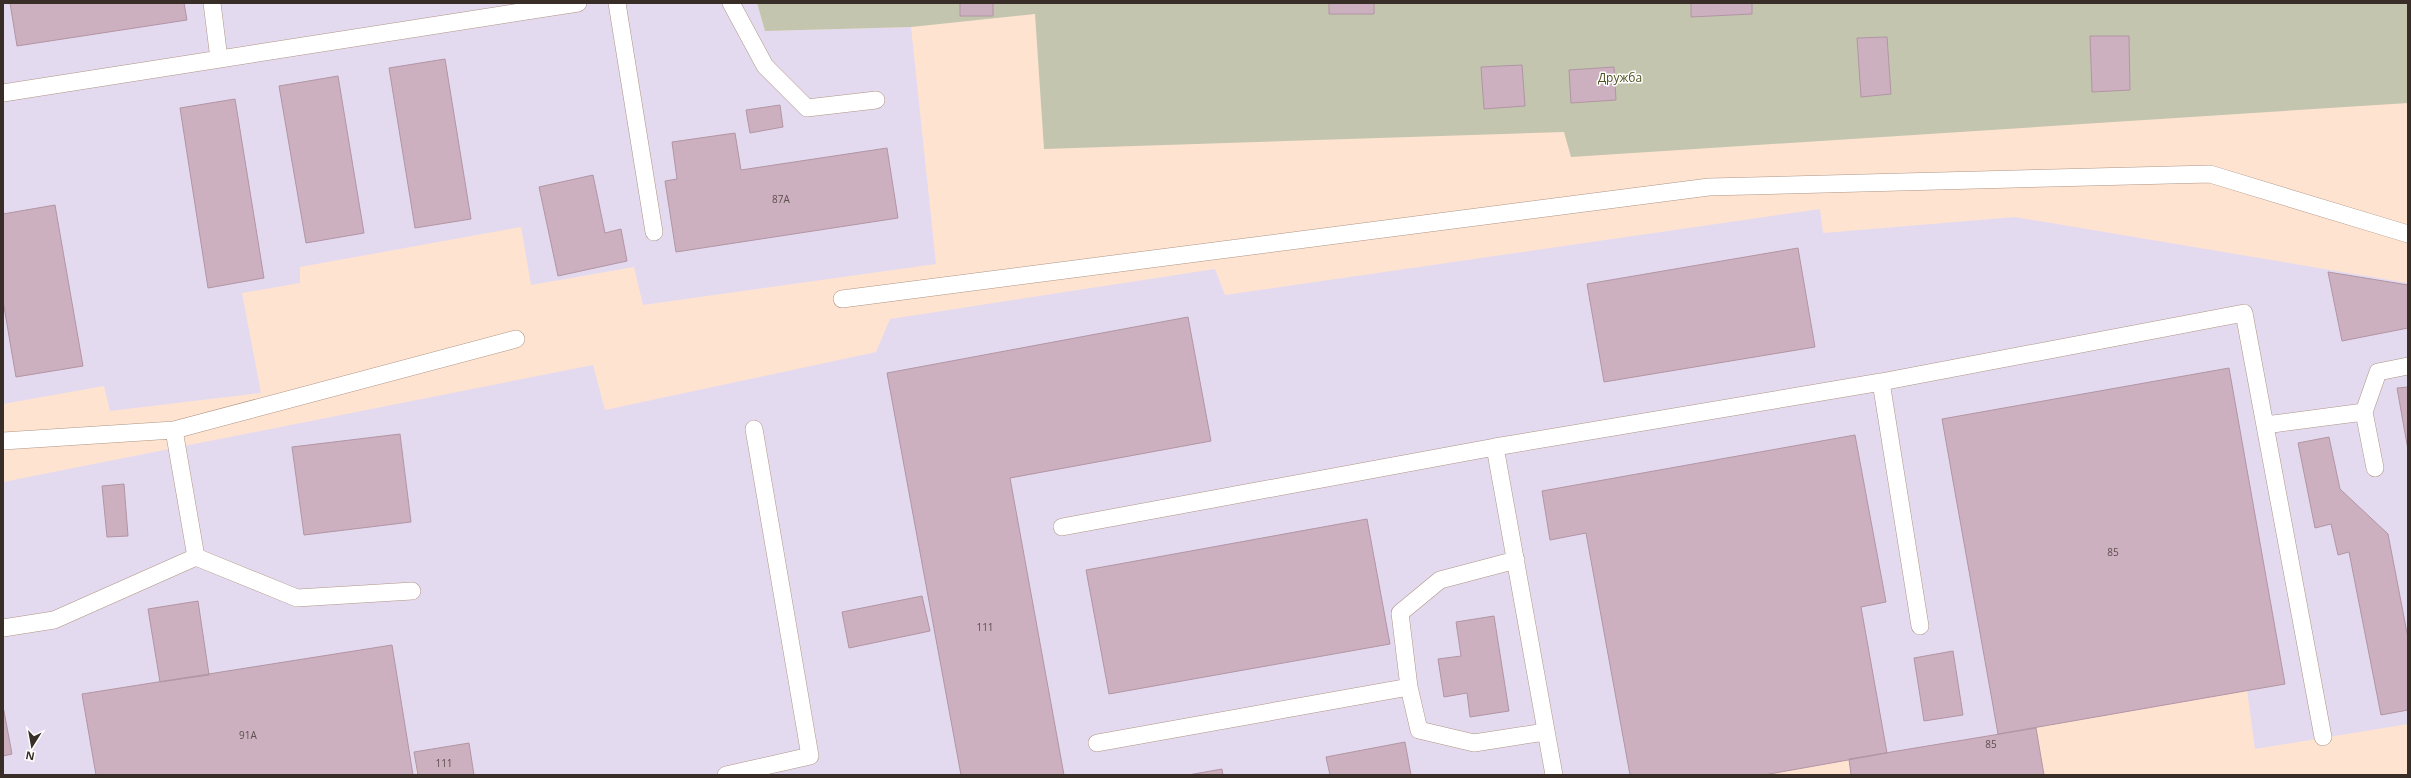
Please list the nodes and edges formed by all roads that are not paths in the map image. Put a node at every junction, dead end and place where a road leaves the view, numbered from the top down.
1 (212, 3) edge
2 (578, 3) edge
3 (617, 3) edge
4 (731, 3) edge
5 (219, 59) junction
6 (3, 93) edge
7 (876, 100) dead end
8 (654, 232) dead end
9 (2408, 234) edge
10 (842, 299) dead end
11 (516, 339) dead end
12 (2408, 366) edge
13 (1881, 382) junction
14 (2364, 412) junction
15 (2265, 425) junction
16 (754, 429) dead end
17 (174, 430) junction
18 (3, 441) edge
19 (1495, 447) junction
20 (2375, 468) dead end
21 (1062, 527) dead end
22 (196, 557) junction
23 (1516, 560) junction
24 (412, 591) dead end
25 (1920, 626) dead end
26 (3, 628) edge
27 (1410, 687) junction
28 (1545, 732) junction
29 (2324, 737) dead end
30 (1097, 743) dead end
31 (726, 775) edge
32 (1554, 775) edge

1 - 5 lane
2 - 5 lane
3 - 8 lane
4 - 7 lane
5 - 6 lane
9 - 10 lane
11 - 17 lane
12 - 14 lane
13 - 15 lane
13 - 19 lane
13 - 25 lane
14 - 15 lane
14 - 20 lane
15 - 29 lane
16 - 31 lane
17 - 18 lane
17 - 22 lane
19 - 21 lane
19 - 23 lane
22 - 24 lane
22 - 26 lane
23 - 27 lane
23 - 28 lane
27 - 28 lane
27 - 30 lane
28 - 32 lane

